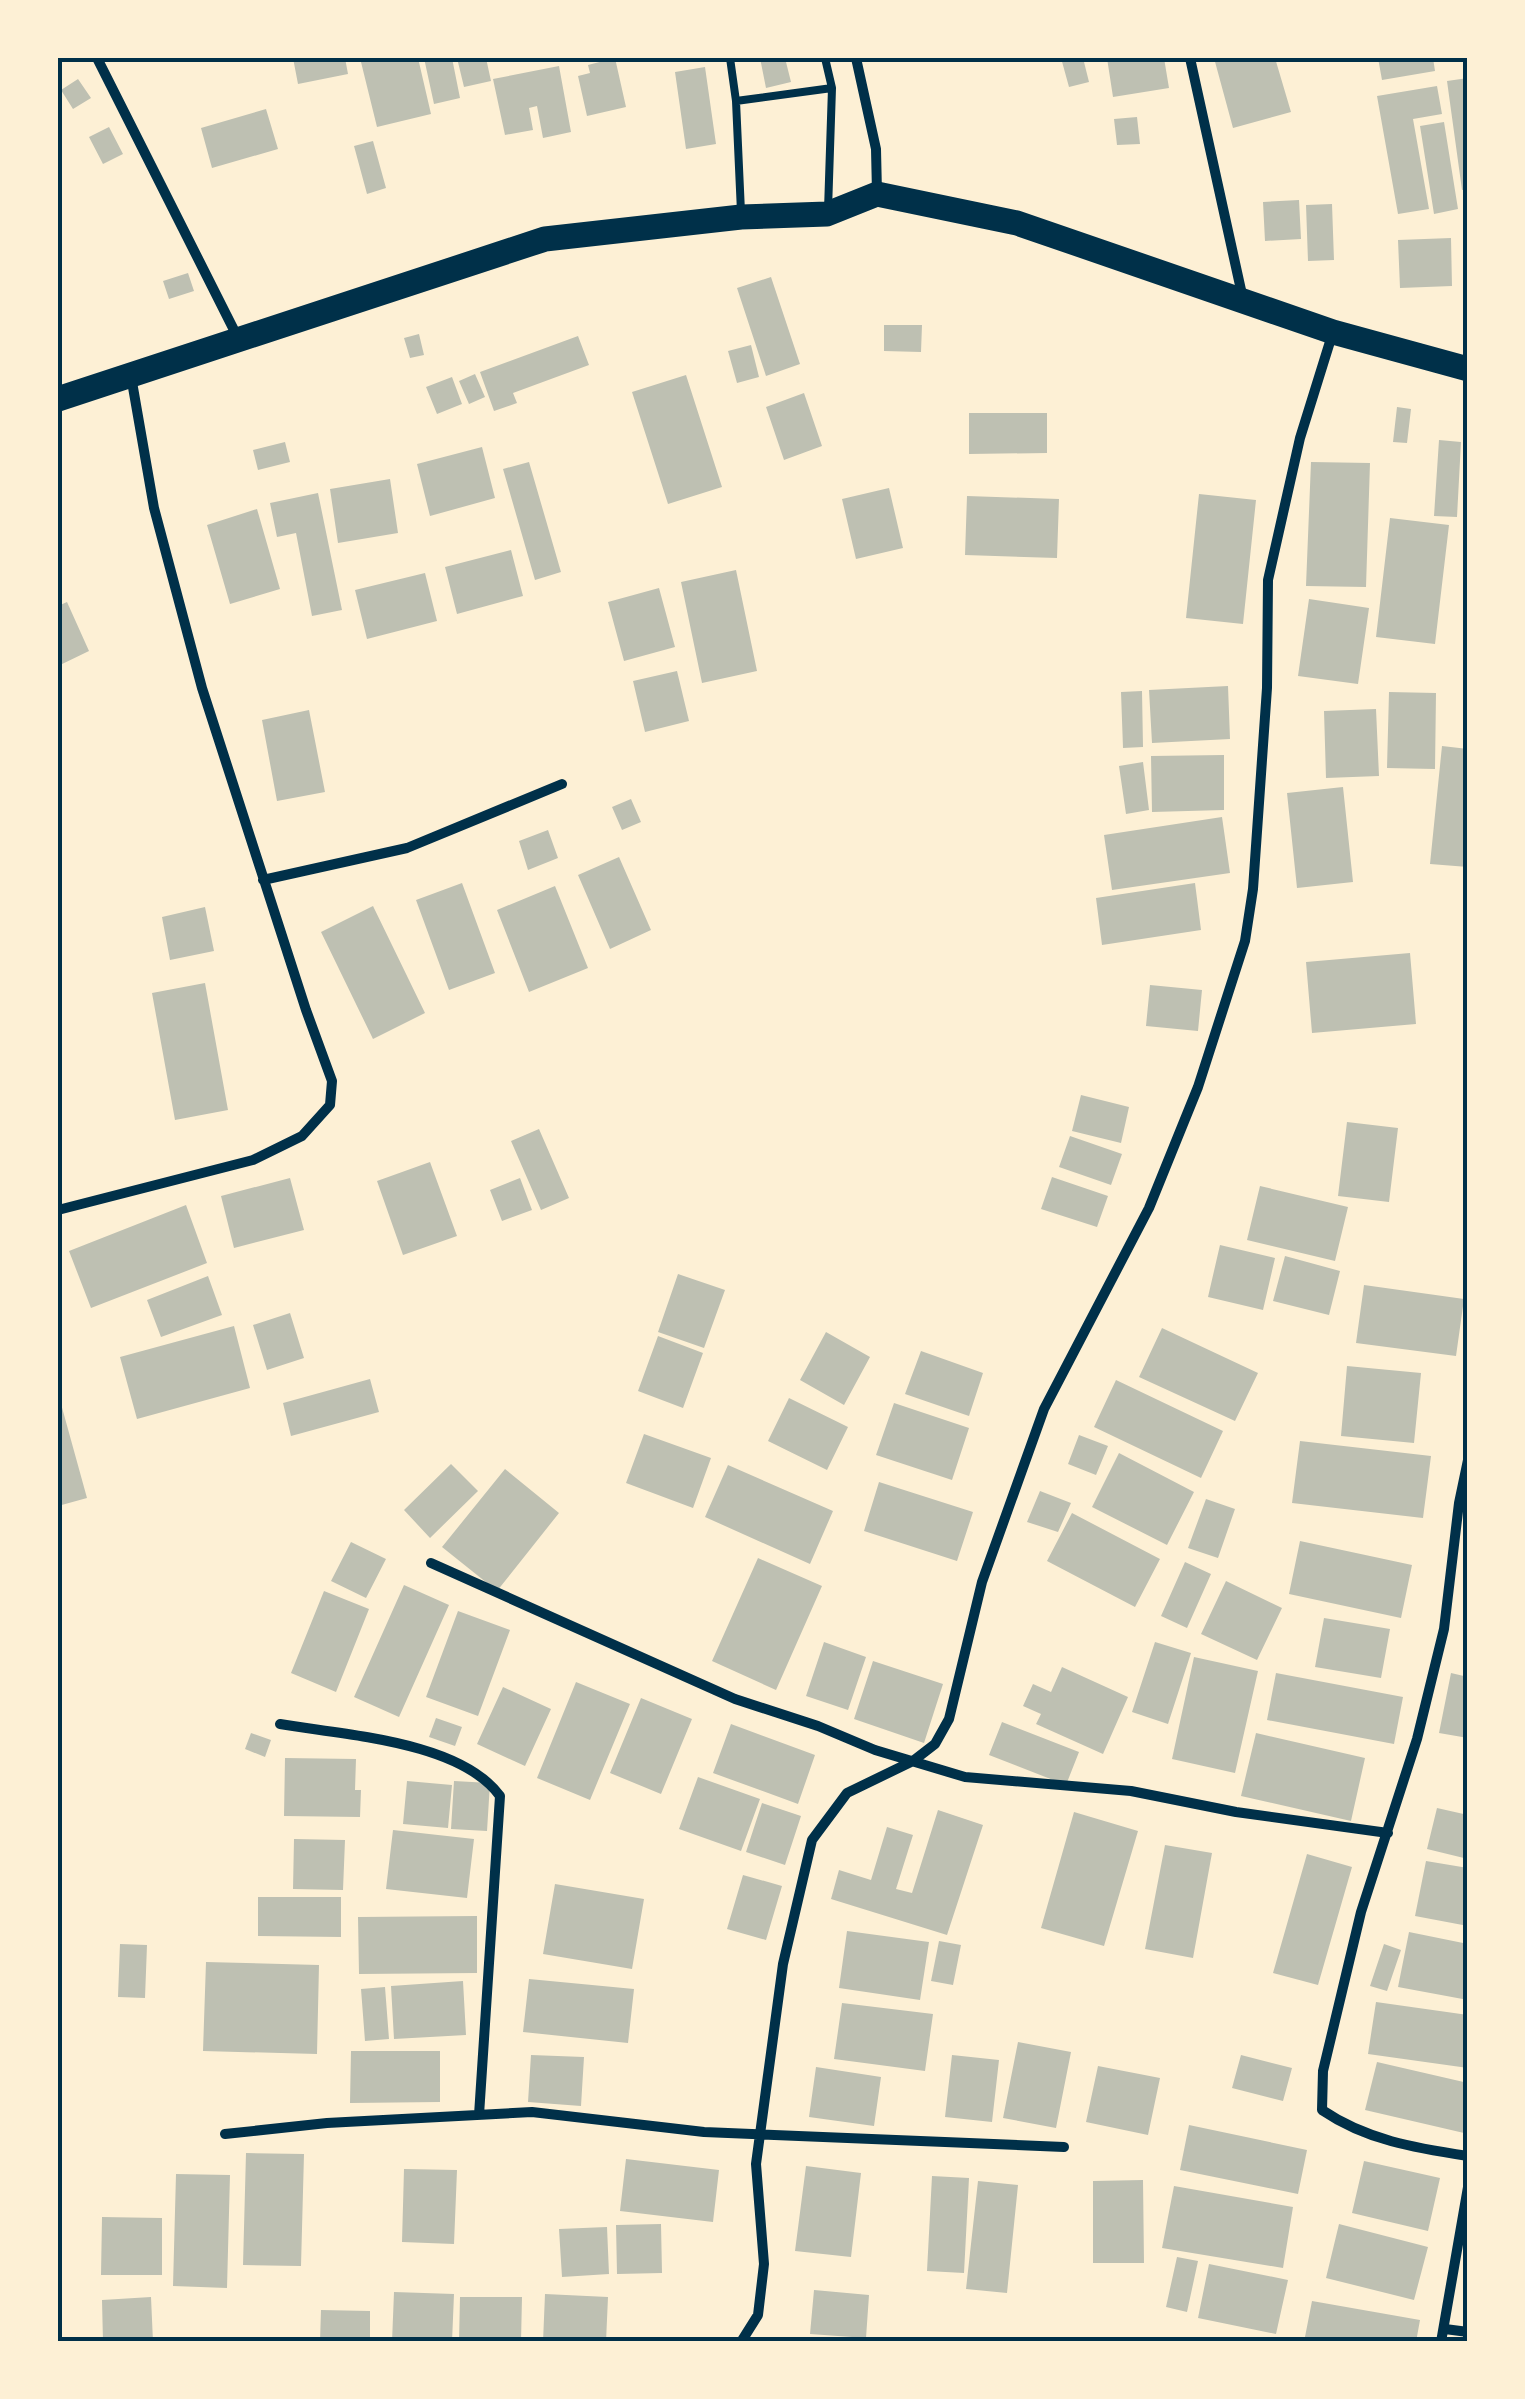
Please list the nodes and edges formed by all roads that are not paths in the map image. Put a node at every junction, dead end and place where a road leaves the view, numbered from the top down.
1 (98, 58) edge
2 (730, 58) edge
3 (825, 58) edge
4 (856, 58) edge
5 (1190, 58) edge
6 (832, 88) junction
7 (736, 100) junction
8 (876, 194) junction
9 (828, 214) junction
10 (741, 217) junction
11 (1243, 300) junction
12 (1333, 332) junction
13 (239, 341) junction
14 (1468, 369) edge
15 (131, 375) junction
16 (58, 398) edge
17 (562, 784) dead end
18 (263, 880) junction
19 (58, 1210) edge
20 (1468, 1460) edge
21 (432, 1563) dead end
22 (280, 1724) dead end
23 (913, 1761) junction
24 (1388, 1833) junction
25 (479, 2115) junction
26 (225, 2134) dead end
27 (760, 2134) junction
28 (1064, 2147) dead end
29 (1468, 2156) edge
30 (1468, 2187) edge
31 (1444, 2329) junction
32 (1468, 2332) edge
33 (742, 2342) edge
34 (1441, 2342) edge

1 - 13 street
2 - 7 lane
3 - 6 lane
4 - 8 street
5 - 11 street
6 - 7 lane
6 - 9 lane
7 - 10 lane
8 - 9 main road
8 - 11 main road
9 - 10 main road
10 - 13 main road
11 - 12 main road
12 - 14 main road
12 - 23 street
13 - 15 main road
15 - 16 main road
15 - 18 street
17 - 18 street
18 - 19 street
20 - 24 street
21 - 23 street
22 - 25 street
23 - 24 street
23 - 27 street
24 - 29 street
25 - 26 street
25 - 27 street
27 - 28 street
27 - 33 street
30 - 31 street
31 - 32 street
31 - 34 street

